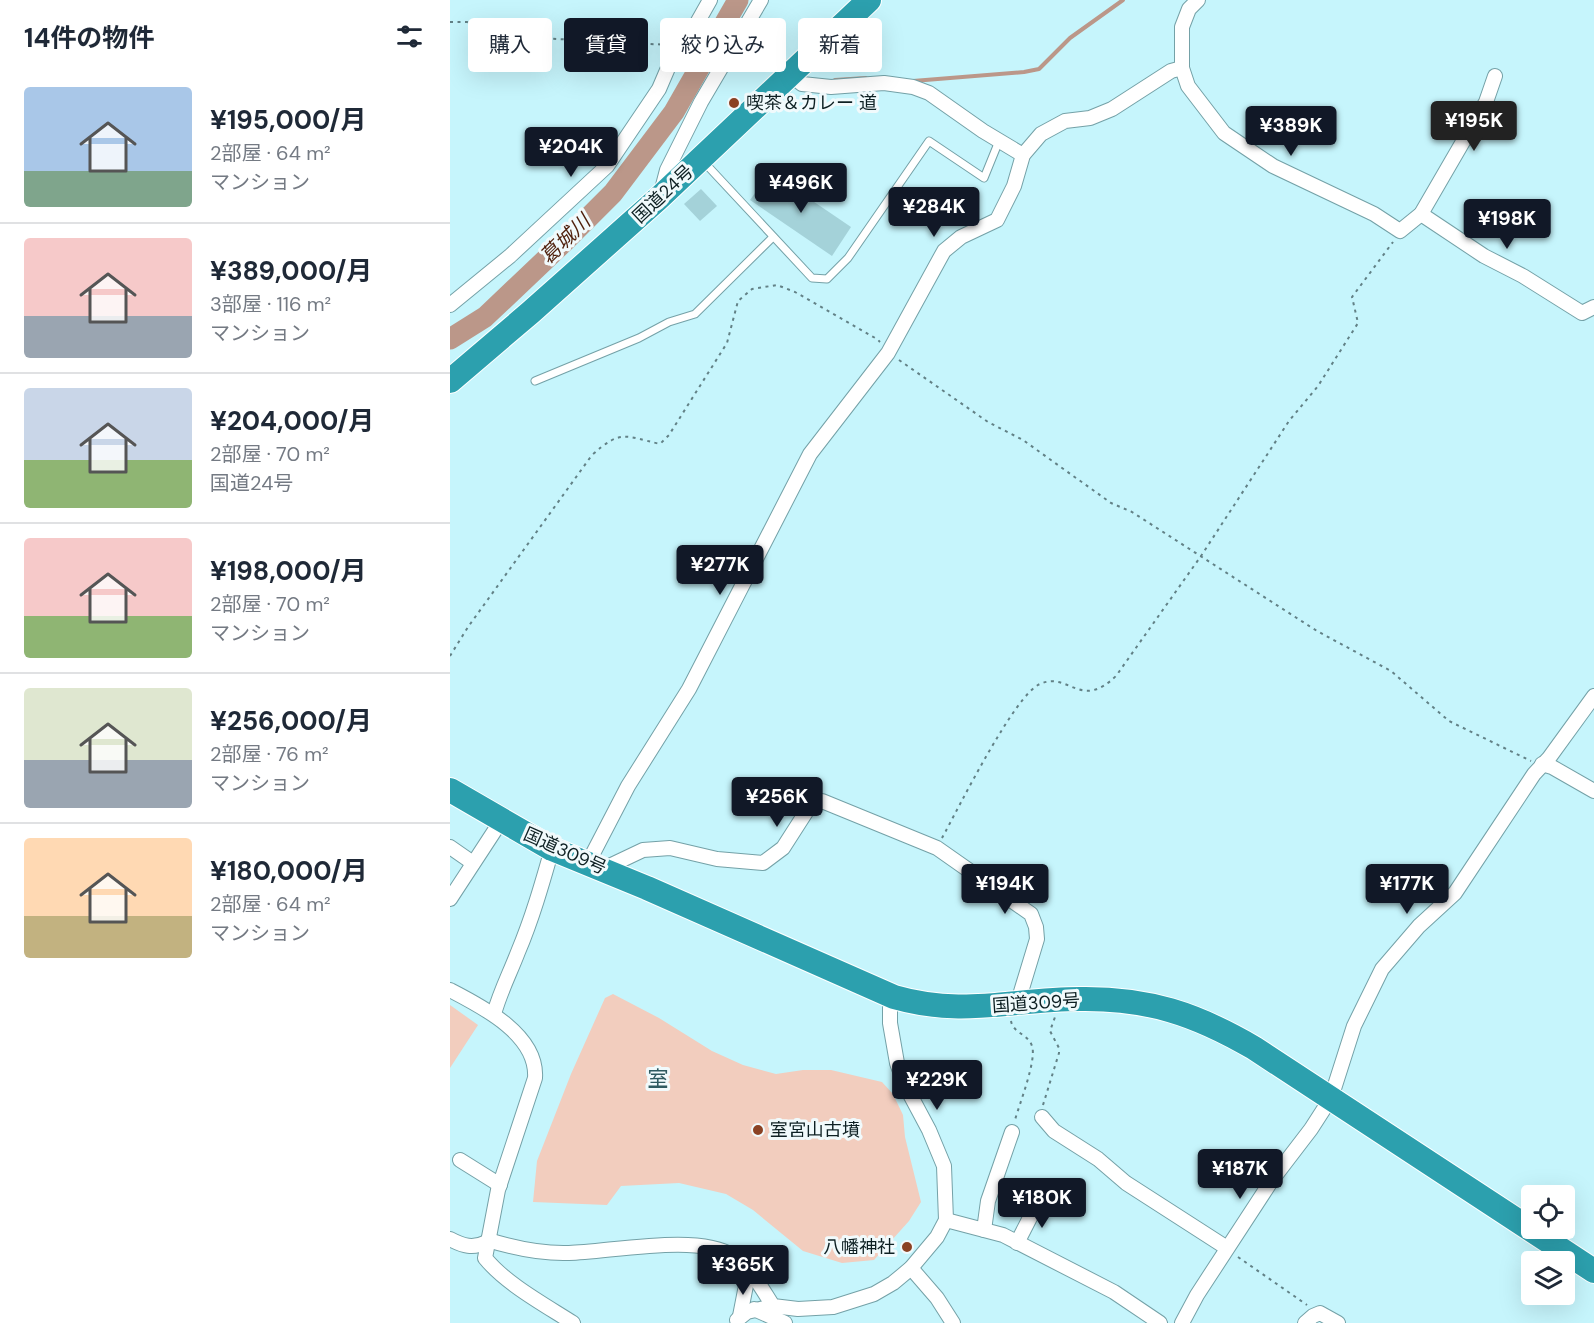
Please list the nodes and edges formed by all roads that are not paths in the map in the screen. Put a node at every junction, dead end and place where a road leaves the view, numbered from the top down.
1 (710, 0) edge
2 (761, 0) edge
3 (869, 0) edge
4 (1198, 0) edge
5 (1182, 68) junction
6 (790, 75) junction
7 (1495, 76) dead end
8 (999, 141) junction
9 (1023, 155) junction
10 (701, 159) junction
11 (659, 198) junction
12 (1421, 214) junction
13 (773, 237) junction
14 (450, 305) edge
15 (1594, 307) edge
16 (450, 381) edge
17 (535, 381) dead end
18 (1594, 696) edge
19 (1542, 764) junction
20 (450, 790) edge
21 (1594, 791) edge
22 (501, 821) junction
23 (450, 847) edge
24 (552, 849) junction
25 (473, 863) junction
26 (596, 866) junction
27 (450, 899) edge
28 (450, 990) edge
29 (894, 997) junction
30 (1014, 1005) junction
31 (494, 1014) junction
32 (1331, 1098) junction
33 (1042, 1117) road end
34 (1012, 1132) road end
35 (460, 1160) dead end
36 (500, 1185) junction
37 (1038, 1202) dead end
38 (946, 1220) junction
39 (984, 1230) junction
40 (450, 1239) edge
41 (487, 1241) junction
42 (1017, 1243) junction
43 (1227, 1248) junction
44 (911, 1268) junction
45 (749, 1270) junction
46 (1594, 1271) edge
47 (773, 1306) junction
48 (754, 1309) junction
49 (738, 1319) edge
50 (573, 1323) edge
51 (785, 1323) edge
52 (953, 1323) edge
53 (1160, 1323) edge
54 (1182, 1323) edge
55 (1305, 1323) edge
56 (1338, 1323) edge

1 - 14 street
2 - 11 street
3 - 6 highway, 国道24号
4 - 5 street
5 - 9 street
5 - 12 street
6 - 8 street
6 - 10 highway, 国道24号
7 - 12 street
8 - 9 street
8 - 13 lane
9 - 26 street
10 - 11 highway, 国道24号
10 - 13 lane
11 - 16 highway, 国道24号
12 - 15 street
13 - 17 lane
18 - 19 street
19 - 21 street
19 - 32 street
20 - 22 highway, 国道309号
22 - 24 highway, 国道309号
22 - 25 street
23 - 25 street
24 - 26 highway, 国道309号
24 - 31 street
25 - 27 street
26 - 29 highway, 国道309号
26 - 30 street
28 - 31 street
29 - 30 highway, 国道309号
29 - 38 street
30 - 32 highway, 国道309号
31 - 36 street
32 - 43 street
32 - 46 highway, 国道309号
33 - 43 street
34 - 39 street
35 - 36 street
36 - 41 street
37 - 42 street
38 - 39 street
38 - 44 street
39 - 42 street
40 - 41 street
41 - 45 street
41 - 50 street
42 - 53 street
43 - 54 street
44 - 47 street
44 - 52 street
45 - 47 street
45 - 49 street
47 - 48 street
48 - 49 street
48 - 51 street
55 - 56 street

